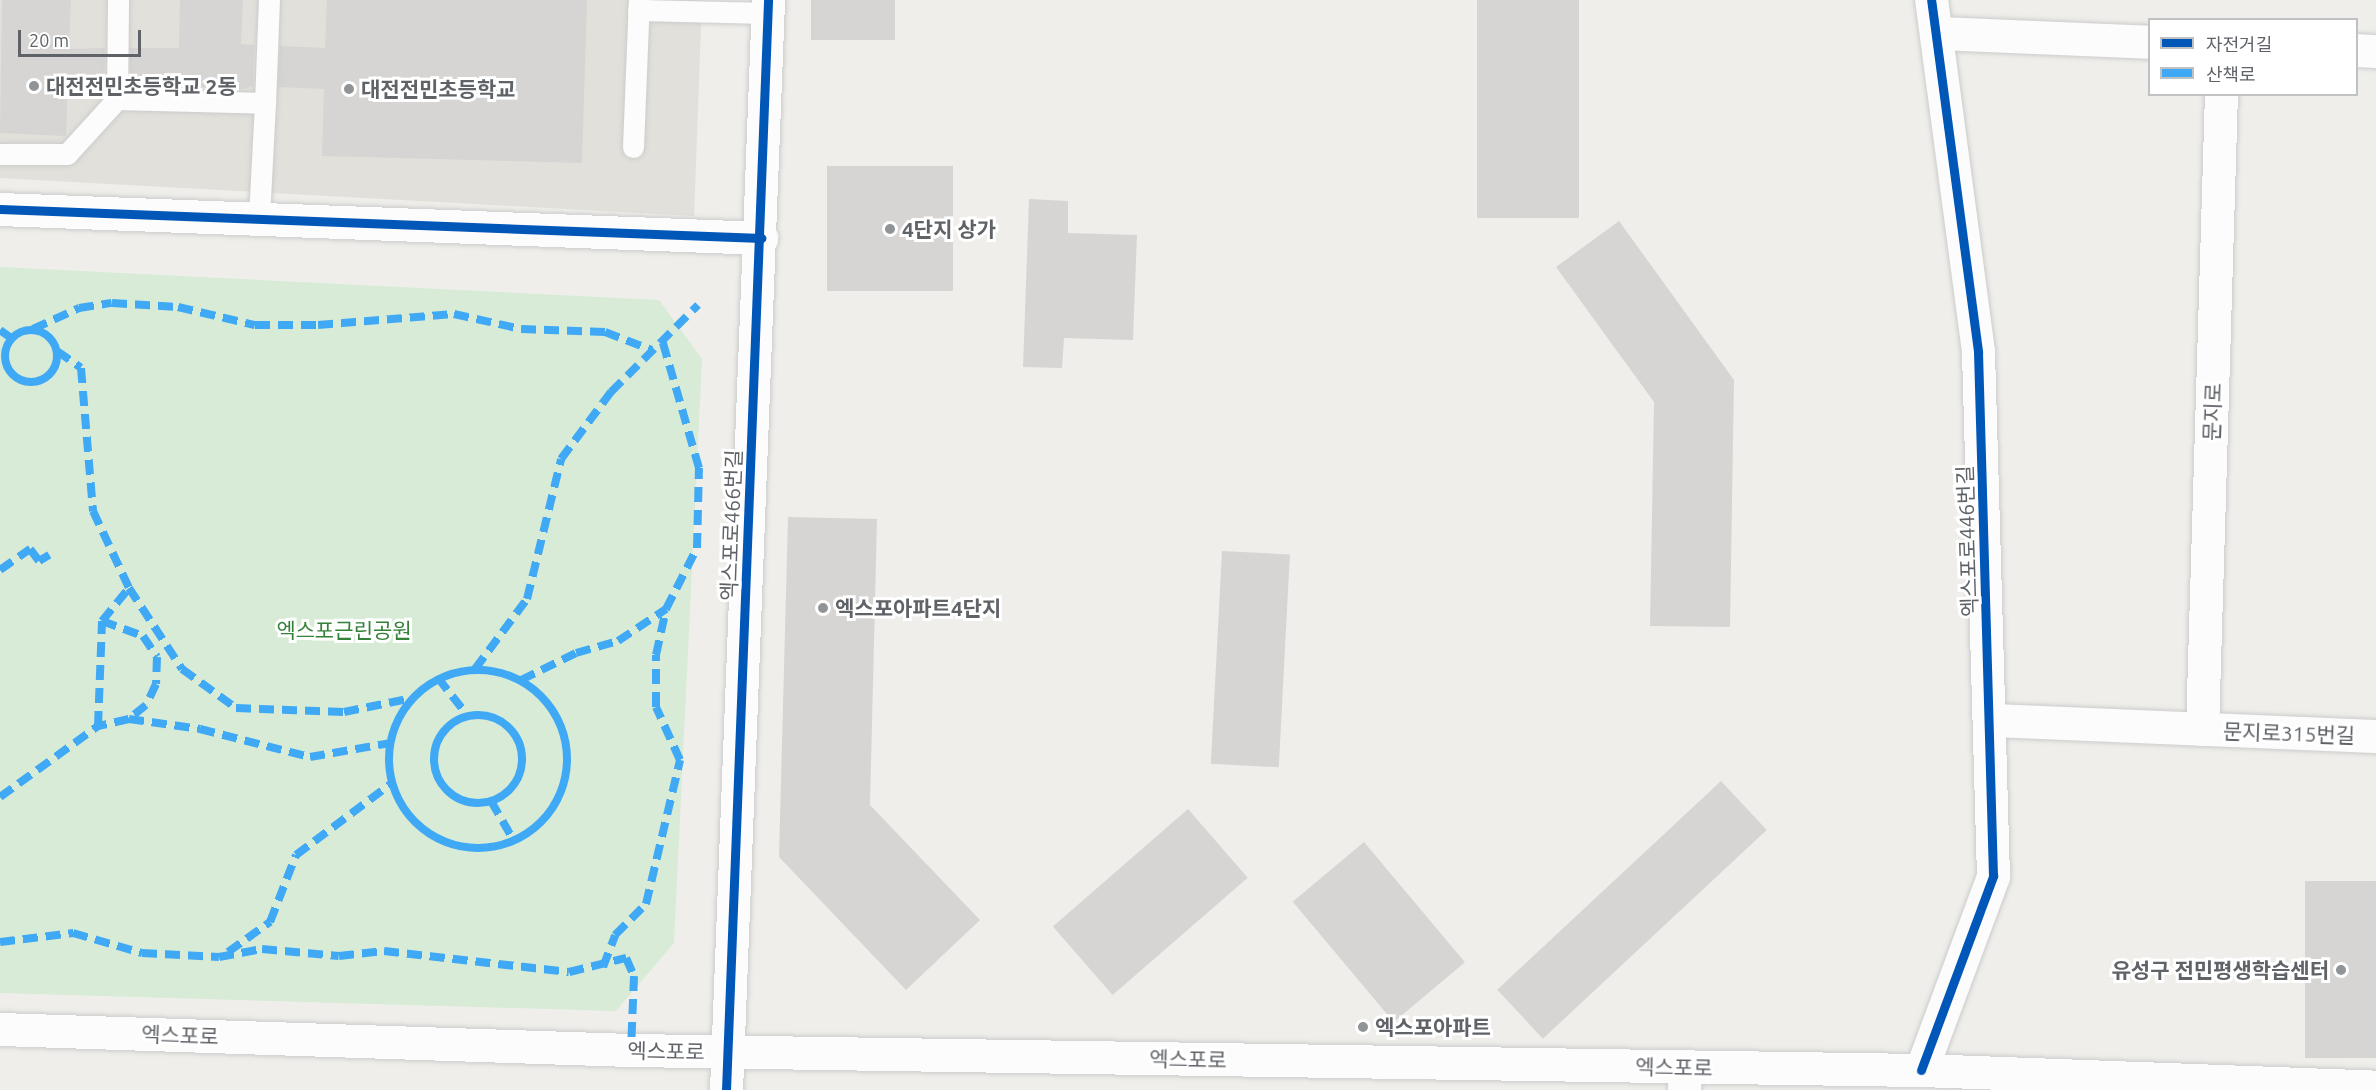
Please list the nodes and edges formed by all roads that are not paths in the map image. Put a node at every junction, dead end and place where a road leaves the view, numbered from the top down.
1 (118, 0) edge
2 (269, 0) edge
3 (1931, 0) edge
4 (639, 5) edge
5 (768, 7) edge
6 (1937, 33) junction
7 (2148, 42) edge
8 (2358, 50) edge
9 (2376, 51) edge
10 (2221, 96) edge
11 (117, 99) junction
12 (265, 103) junction
13 (633, 147) dead end
14 (0, 154) edge
15 (0, 209) edge
16 (259, 219) junction
17 (760, 238) junction
18 (1992, 720) junction
19 (2202, 729) junction
20 (2376, 736) edge
21 (0, 1029) edge
22 (728, 1052) junction
23 (1921, 1070) junction
24 (1685, 1078) edge
25 (2376, 1087) edge
26 (726, 1090) edge

1 - 11 lane
2 - 12 lane
3 - 6 street, 엑스포로446번길
4 - 5 lane
4 - 13 lane
5 - 17 street, 엑스포로466번길
6 - 7 street
6 - 18 street, 엑스포로446번길
8 - 9 street
10 - 19 street, 문지로
11 - 12 lane
11 - 14 lane
12 - 16 lane
15 - 16 street
16 - 17 street
17 - 22 street, 엑스포로466번길
18 - 19 street, 문지로315번길
18 - 23 street, 엑스포로446번길
19 - 20 street, 문지로315번길
21 - 22 street, 엑스포로
22 - 24 street, 엑스포로
22 - 26 street, 엑스포로466번길
23 - 24 street, 엑스포로
23 - 25 street, 엑스포로

